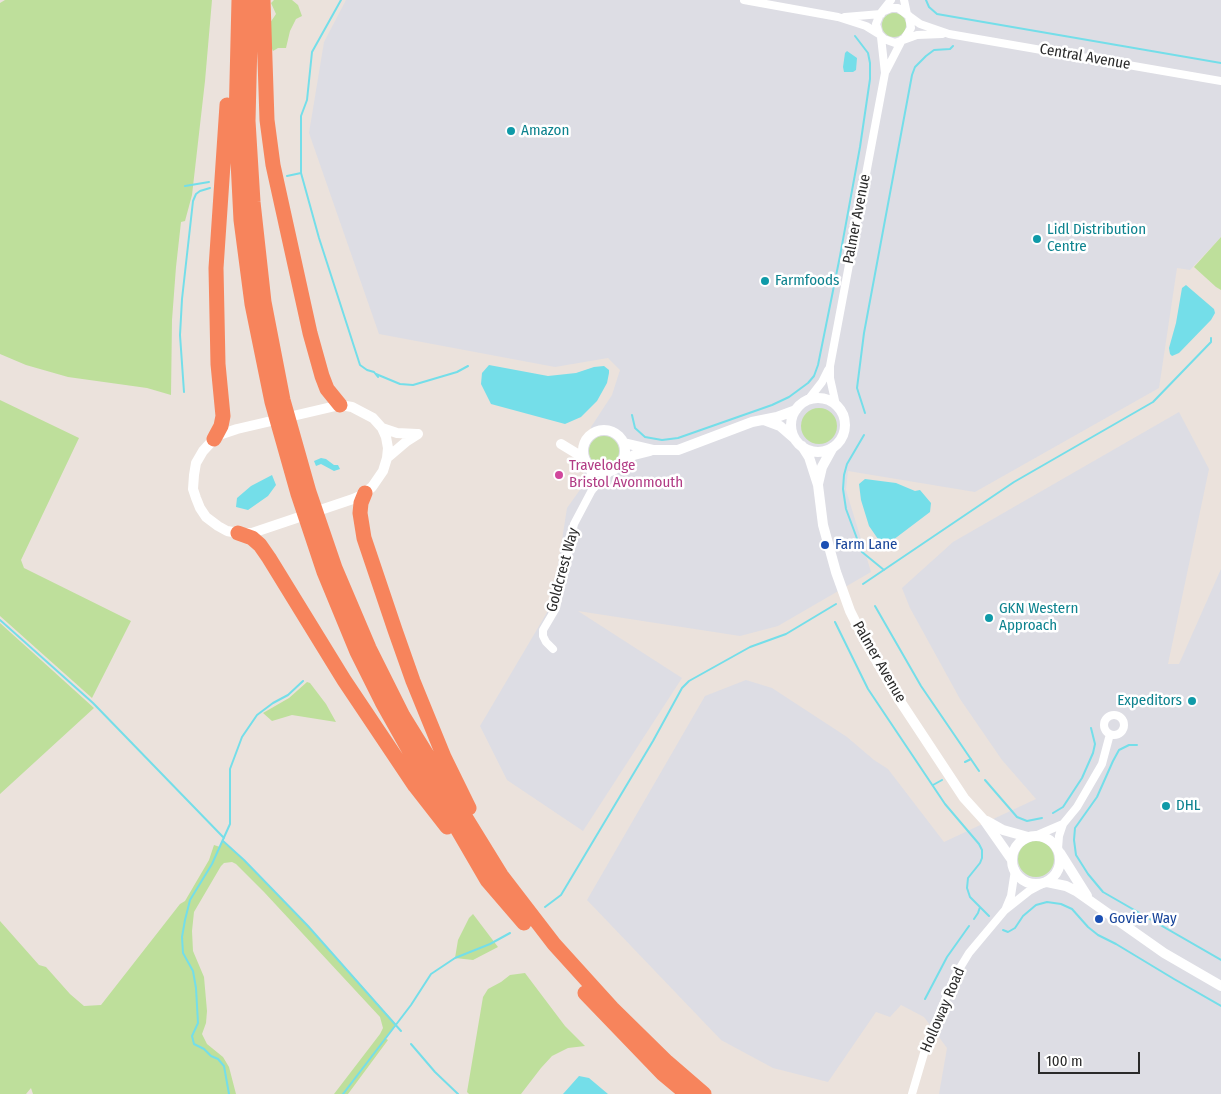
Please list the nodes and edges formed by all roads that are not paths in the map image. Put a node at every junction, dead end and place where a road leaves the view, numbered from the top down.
1 (234, 0) edge
2 (239, 0) edge
3 (251, 0) edge
4 (263, 0) edge
5 (744, 0) edge
6 (892, 0) edge
7 (904, 0) edge
8 (883, 12) junction
9 (908, 15) junction
10 (838, 17) junction
11 (949, 34) junction
12 (880, 35) junction
13 (903, 40) junction
14 (885, 72) junction
15 (1221, 81) edge
16 (830, 366) junction
17 (808, 400) junction
18 (836, 405) junction
19 (334, 406) junction
20 (796, 410) junction
21 (764, 420) junction
22 (382, 428) junction
23 (214, 438) junction
24 (586, 440) junction
25 (799, 442) junction
26 (624, 443) junction
27 (833, 447) junction
28 (654, 450) junction
29 (387, 458) junction
30 (622, 462) junction
31 (587, 463) junction
32 (611, 471) junction
33 (818, 485) junction
34 (592, 490) junction
35 (365, 493) junction
36 (238, 534) junction
37 (553, 649) dead end
38 (1110, 734) dead end
39 (984, 820) junction
40 (1063, 824) junction
41 (1032, 836) junction
42 (1059, 851) junction
43 (1013, 865) junction
44 (487, 880) junction
45 (1046, 882) junction
46 (519, 900) junction
47 (1092, 902) junction
48 (1005, 910) junction
49 (1221, 986) edge
50 (687, 1094) edge
51 (704, 1094) edge
52 (912, 1094) edge

1 - 23 highway
2 - 44 highway
3 - 46 highway
4 - 19 highway
5 - 10 street
6 - 8 street
7 - 9 street
8 - 9 street
8 - 10 street
8 - 12 street
9 - 11 street
9 - 13 street
10 - 12 street
11 - 13 street
11 - 15 street, Central Avenue
12 - 13 street
12 - 14 street
13 - 14 street
14 - 16 street, Palmer Avenue
16 - 17 street, Palmer Avenue
16 - 18 street, Palmer Avenue
17 - 18 street
17 - 20 street
18 - 27 street
19 - 22 street
19 - 23 street
20 - 21 street
20 - 25 street
21 - 25 street
21 - 28 street
22 - 29 street
22 - 29 street
23 - 36 street
24 - 26 street
24 - 31 street
24 - 31 street
25 - 27 street
25 - 33 street, Palmer Avenue
26 - 28 street
26 - 30 street
27 - 33 street, Palmer Avenue
28 - 30 street
29 - 35 street
30 - 32 street
31 - 32 street
31 - 34 street
32 - 34 street, Goldcrest Way
33 - 39 street, Palmer Avenue
34 - 37 street, Goldcrest Way
35 - 36 street
35 - 46 highway
36 - 44 highway
38 - 40 street
39 - 41 street, Palmer Avenue
39 - 43 street, Palmer Avenue
40 - 41 street
40 - 42 street
41 - 42 street
41 - 43 street
42 - 45 street
42 - 47 street
43 - 45 street
43 - 48 street, Holloway Road
44 - 50 highway
45 - 47 street
45 - 48 street, Holloway Road
46 - 51 highway
47 - 49 street
48 - 52 street, Holloway Road

